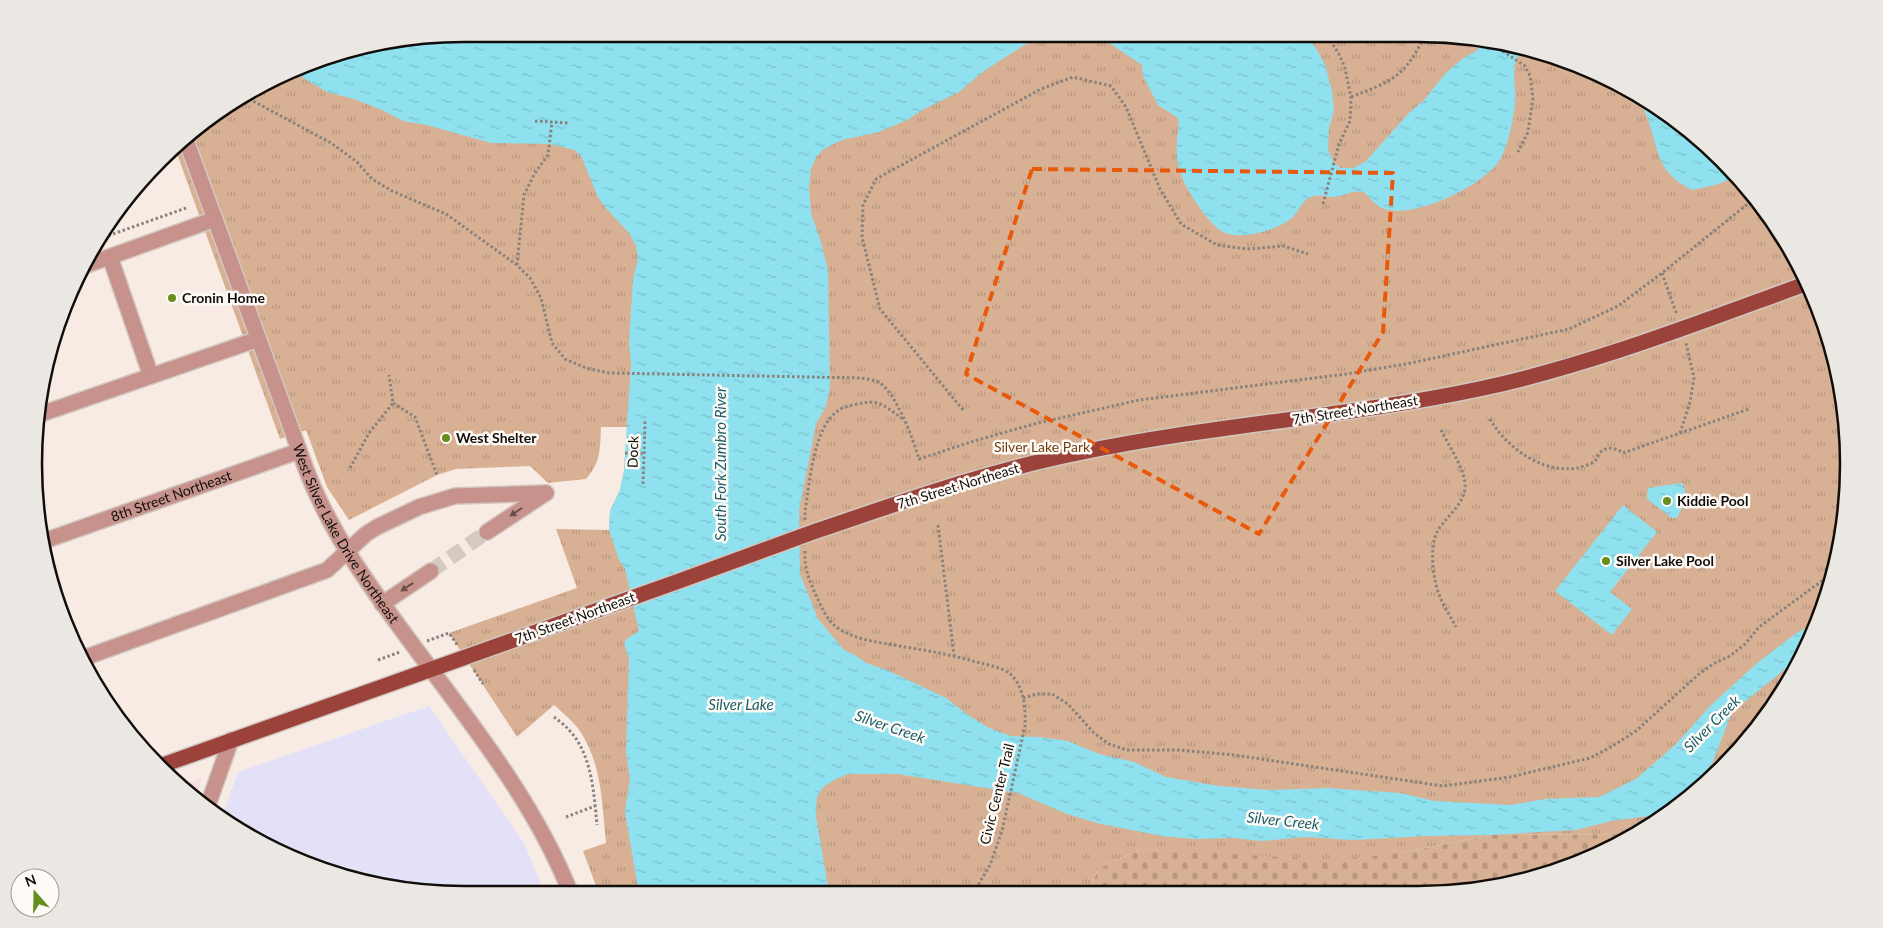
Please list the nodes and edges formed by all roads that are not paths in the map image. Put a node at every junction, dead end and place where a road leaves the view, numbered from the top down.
1 (188, 145) edge
2 (215, 219) junction
3 (110, 257) junction
4 (94, 263) edge
5 (1800, 286) edge
6 (258, 339) junction
7 (151, 376) junction
8 (46, 412) edge
9 (299, 451) junction
10 (487, 532) tunnel mouth
11 (50, 539) edge
12 (346, 551) junction
13 (431, 571) tunnel mouth
14 (382, 604) junction
15 (89, 656) edge
16 (431, 669) junction
17 (232, 740) junction
18 (167, 763) edge
19 (210, 800) edge
20 (567, 886) edge

1 - 2 street, West Silver Lake Drive Northeast
2 - 3 street
2 - 6 street, West Silver Lake Drive Northeast
3 - 4 street
3 - 7 street
5 - 16 main road, 7th Street Northeast, bridge
6 - 7 street
6 - 9 street, West Silver Lake Drive Northeast
7 - 8 street
9 - 11 street, 8th Street Northeast
9 - 12 street, West Silver Lake Drive Northeast
12 -> 10 street
12 - 14 street, West Silver Lake Drive Northeast
12 - 15 street
13 -> 14 street
14 - 16 street, West Silver Lake Drive Northeast
16 - 17 main road, 7th Street Northeast
16 - 20 street, West Silver Lake Drive Northeast
17 - 18 main road, 7th Street Northeast
17 - 19 street

